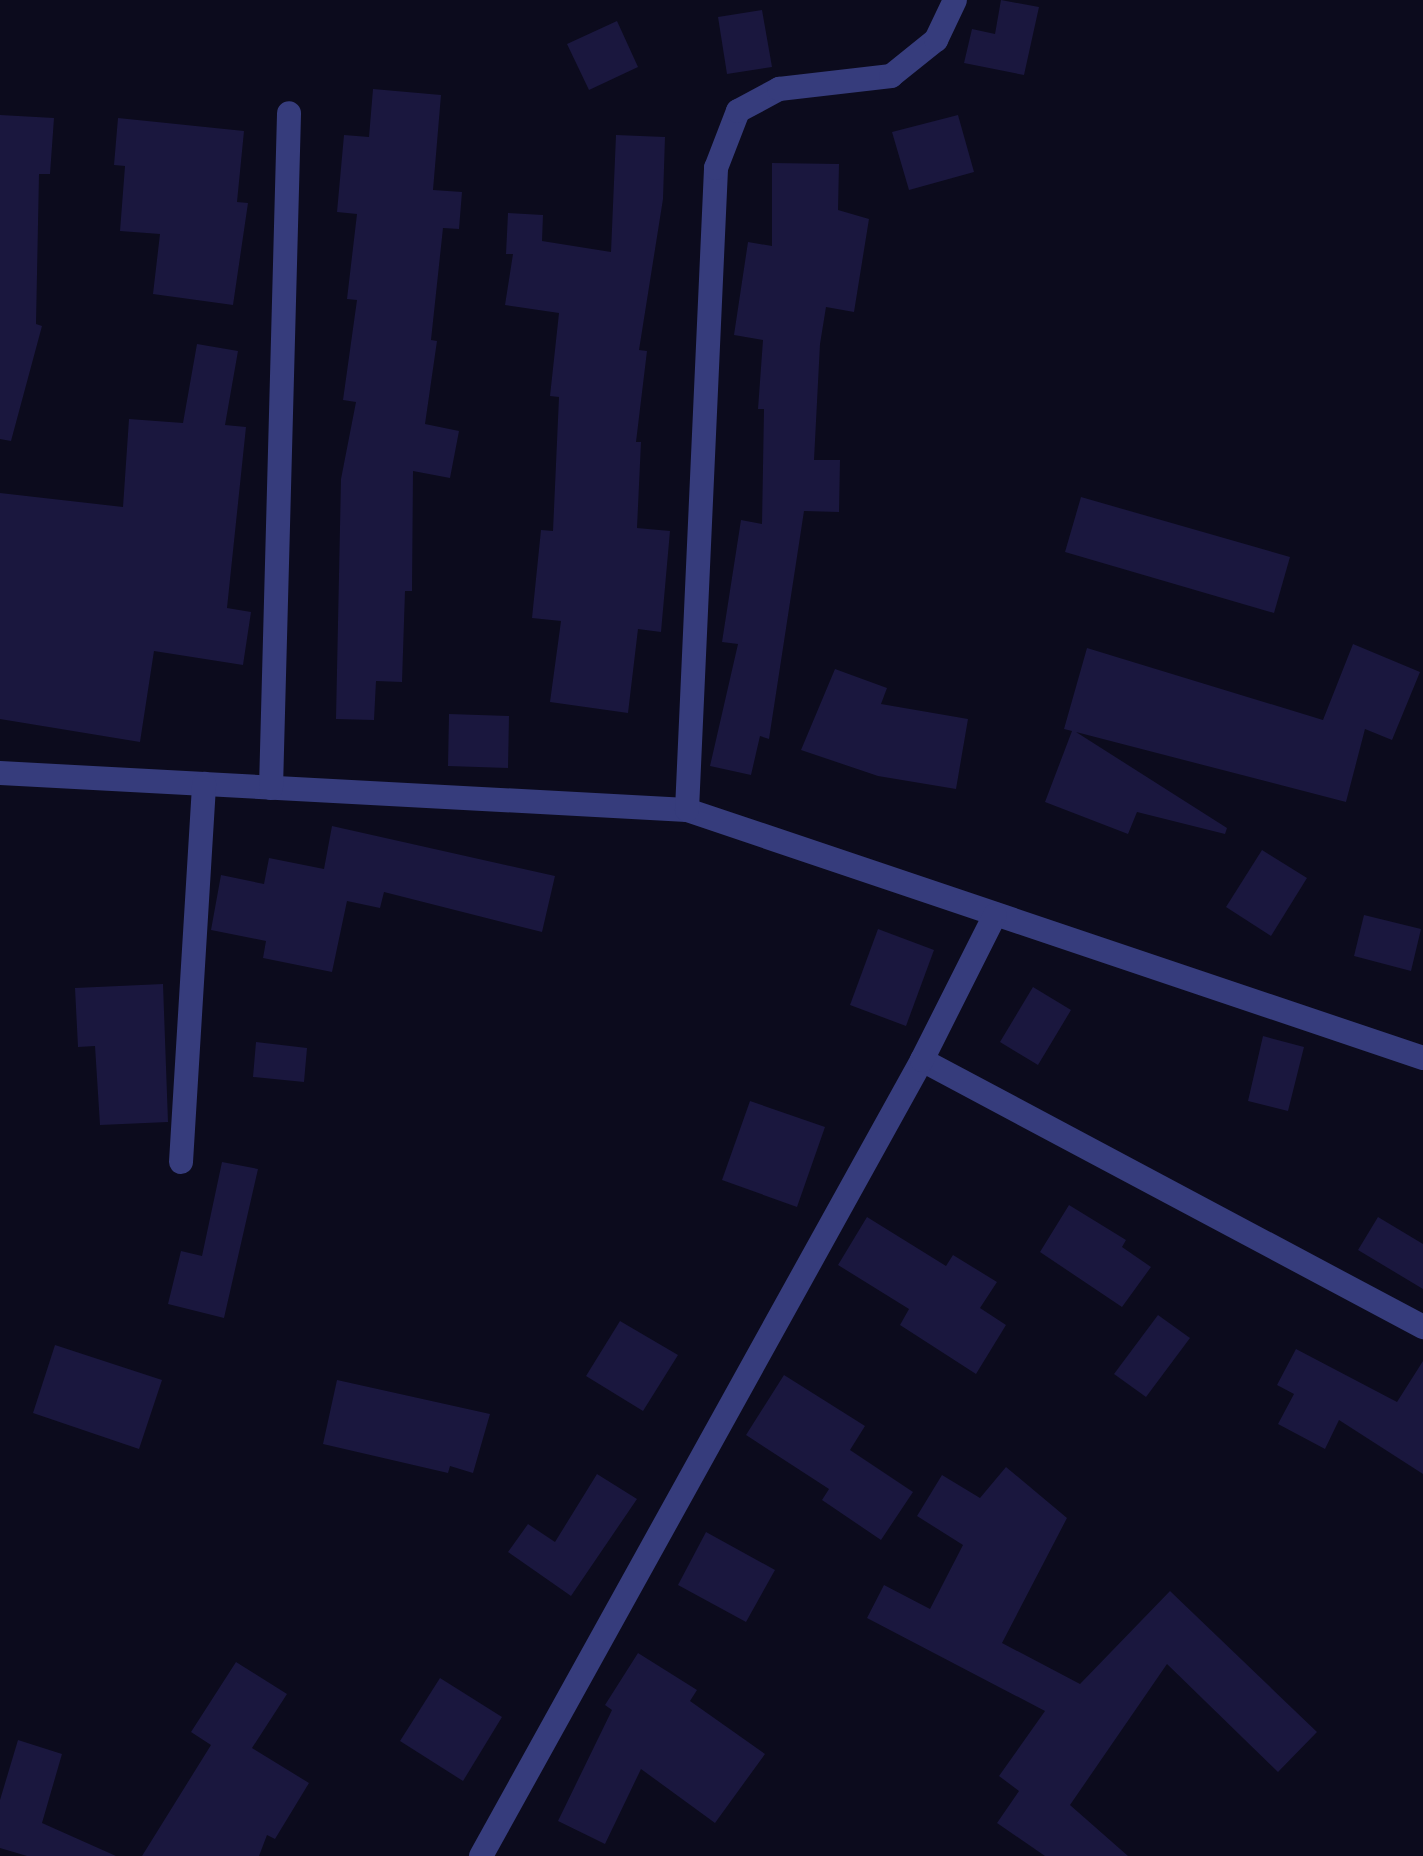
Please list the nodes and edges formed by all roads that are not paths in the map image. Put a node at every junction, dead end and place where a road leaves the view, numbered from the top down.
1 (955, 0) edge
2 (289, 113) dead end
3 (0, 773) edge
4 (204, 784) junction
5 (271, 788) junction
6 (687, 810) junction
7 (995, 915) junction
8 (1423, 1058) edge
9 (922, 1060) junction
10 (181, 1162) dead end
11 (1423, 1327) edge
12 (481, 1856) edge

1 - 6 street
2 - 5 street
3 - 4 street
4 - 5 street
4 - 10 street
5 - 6 street
6 - 7 street
7 - 8 street
7 - 9 street
9 - 11 street
9 - 12 street

